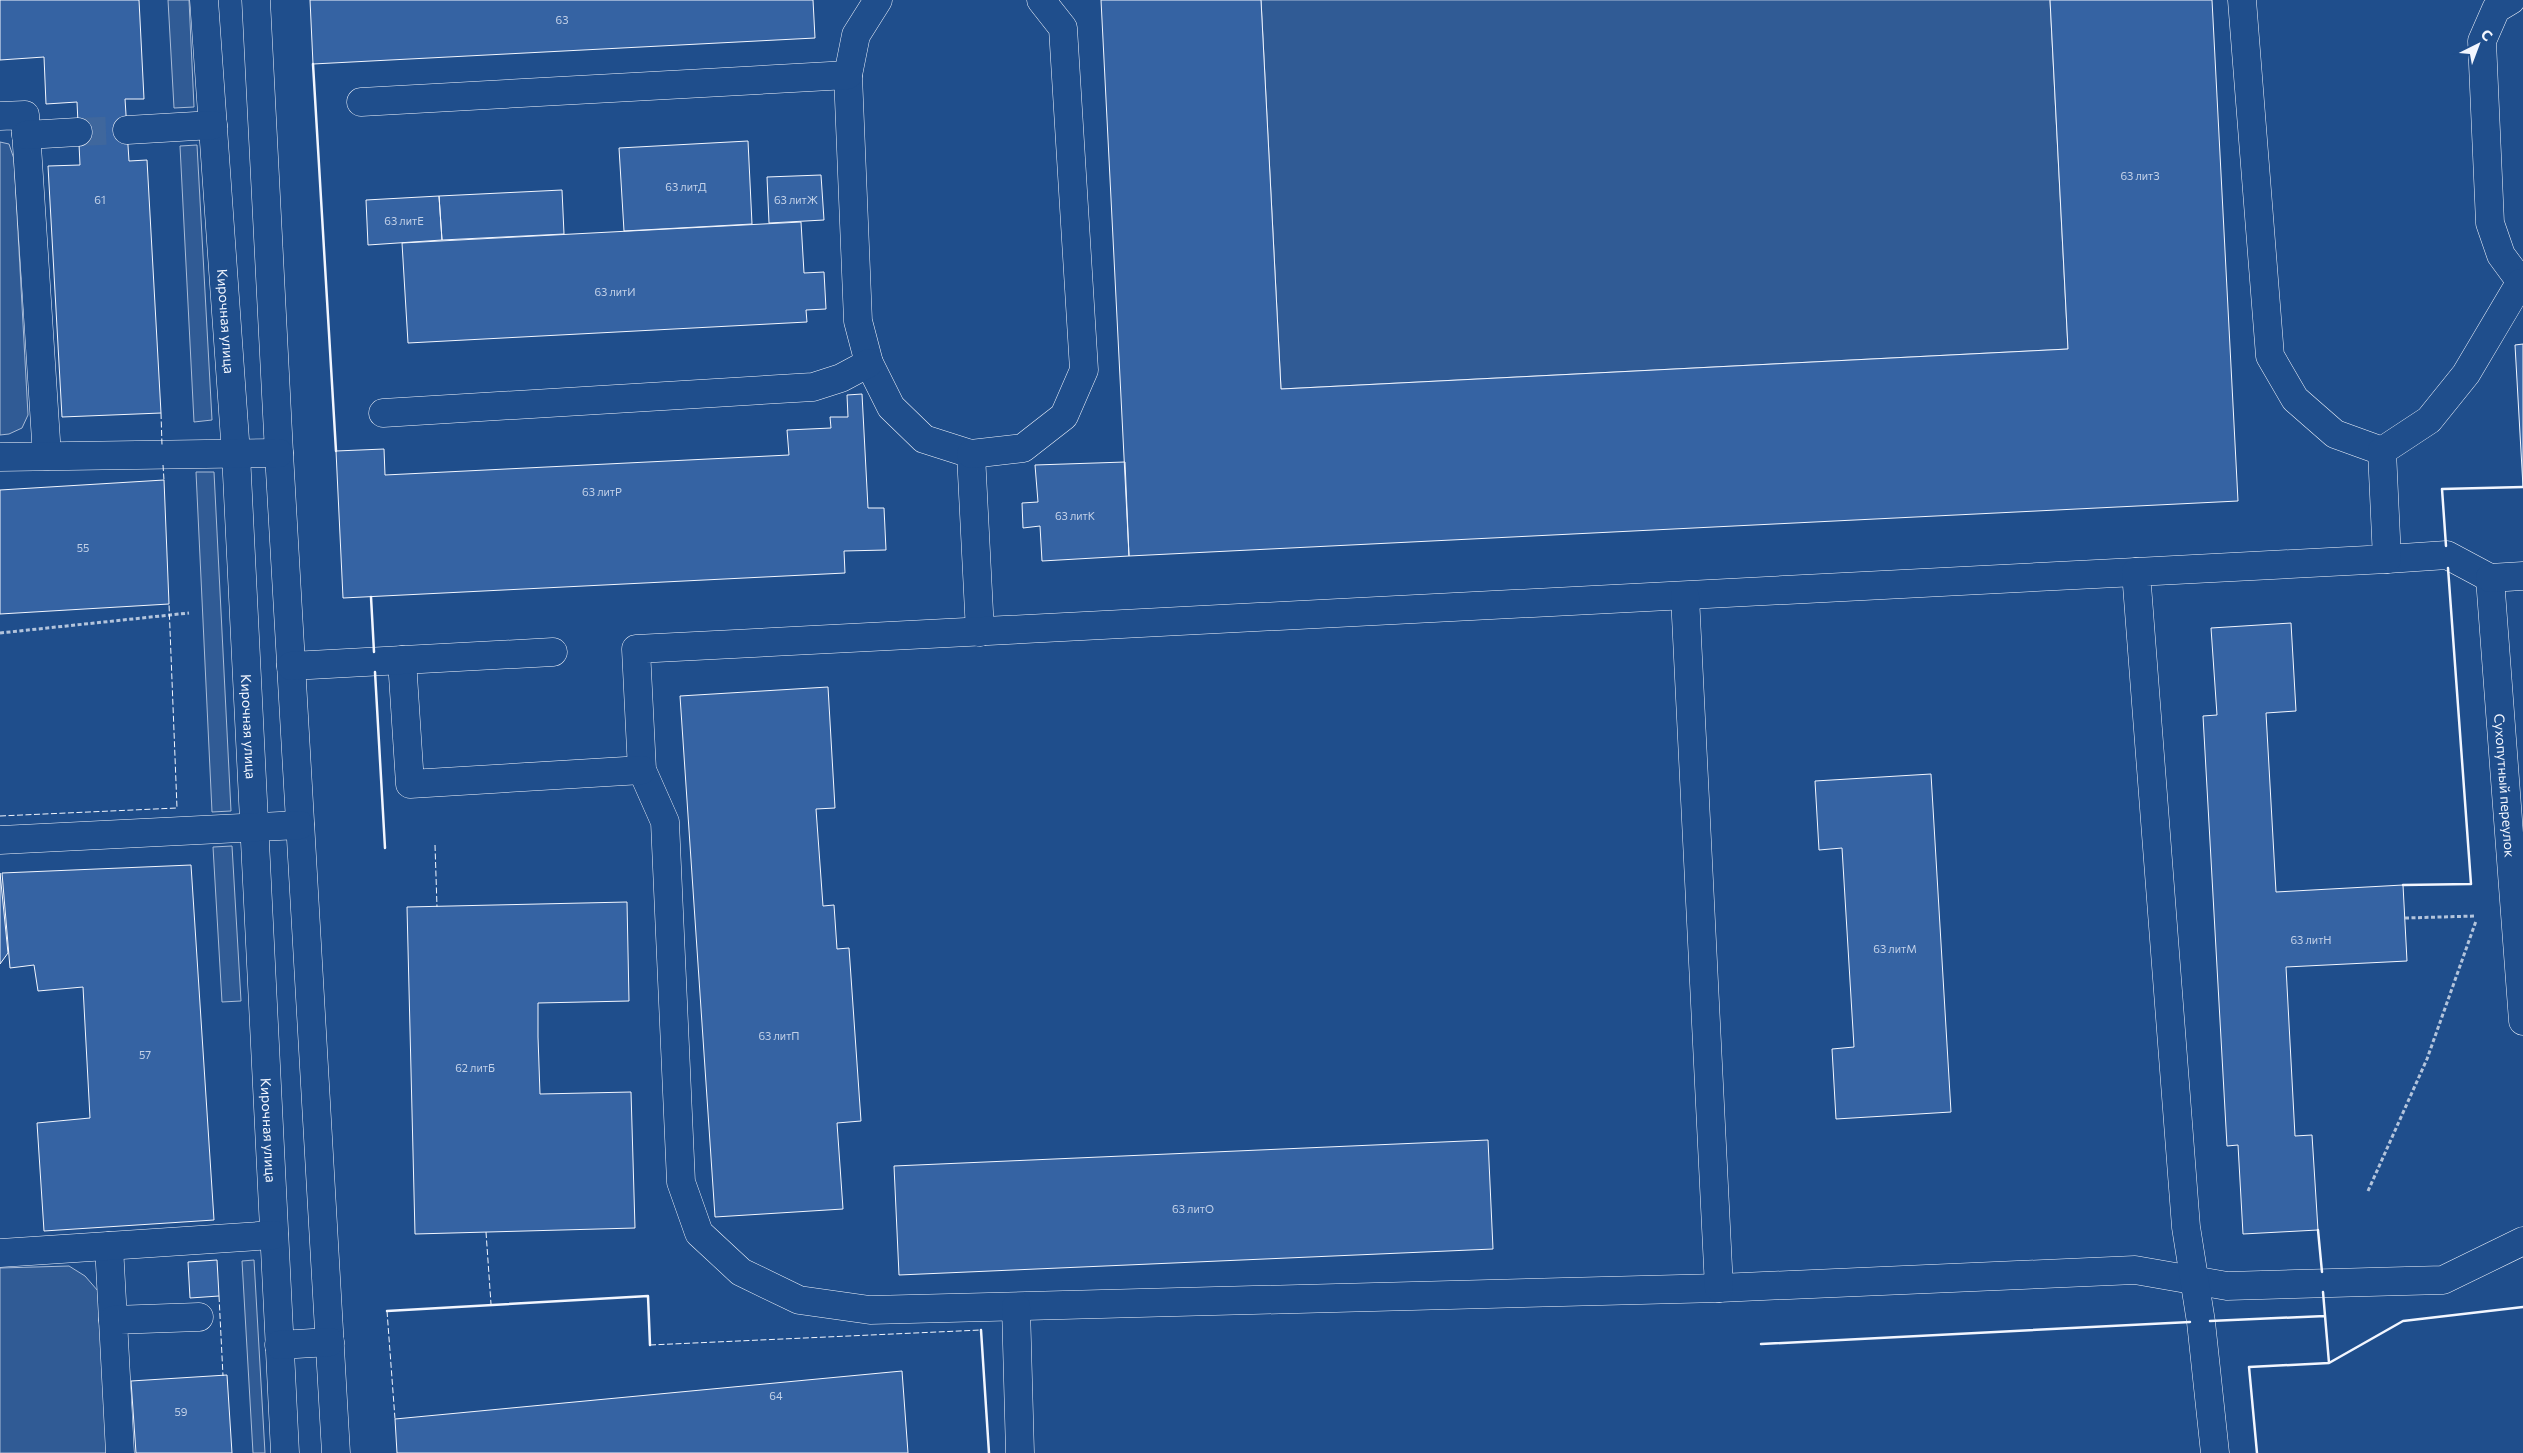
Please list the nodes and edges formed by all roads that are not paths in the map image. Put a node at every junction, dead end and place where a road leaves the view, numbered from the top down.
1 (204, 0) edge
2 (256, 0) edge
3 (878, 0) edge
4 (1041, 0) edge
5 (2242, 0) edge
6 (2497, 3) edge
7 (848, 75) junction
8 (361, 102) dead end
9 (0, 116) edge
10 (213, 125) junction
11 (127, 130) tunnel mouth
12 (78, 132) tunnel mouth
13 (26, 134) junction
14 (2521, 284) edge
15 (869, 364) junction
16 (383, 413) dead end
17 (2382, 451) junction
18 (279, 453) junction
19 (236, 454) junction
20 (971, 454) junction
21 (0, 456) edge
22 (47, 456) junction
23 (2387, 559) junction
24 (2136, 572) junction
25 (2523, 576) edge
26 (2490, 578) junction
27 (1685, 596) junction
28 (980, 632) junction
29 (553, 652) dead end
30 (402, 660) junction
31 (291, 666) junction
32 (642, 770) junction
33 (300, 825) junction
34 (254, 827) junction
35 (0, 840) edge
36 (2523, 1022) edge
37 (274, 1235) junction
38 (2523, 1241) edge
39 (109, 1246) junction
40 (0, 1253) edge
41 (2195, 1280) junction
42 (1719, 1288) junction
43 (1016, 1307) junction
44 (199, 1317) dead end
45 (113, 1320) junction
46 (330, 1342) junction
47 (279, 1345) junction
48 (120, 1453) edge
49 (285, 1453) edge
50 (336, 1453) edge
51 (1020, 1453) edge
52 (2215, 1453) edge

1 - 10 street, Кирочная улица
2 - 18 street
3 - 7 street
4 - 20 street
5 - 17 street
6 - 14 street
7 - 8 street
7 - 15 street
9 - 13 street
10 - 11 street
10 - 19 street, Кирочная улица
12 - 13 street
13 - 22 street
14 - 17 street
15 - 16 street
15 - 20 street
17 - 23 street
18 - 19 street
18 - 31 street
19 - 22 street
19 - 34 street, Кирочная улица
20 - 28 street
21 - 22 street
23 - 24 street
23 - 26 street
24 - 27 street
24 - 41 street
25 - 26 street
26 - 36 street, Сухопутный переулок
27 - 28 street
27 - 42 street
28 - 32 street
29 - 30 street
30 - 31 street
30 - 32 street
31 - 33 street
32 - 43 street
33 - 34 street
33 - 46 street
34 - 35 street
34 - 37 street, Кирочная улица
37 - 39 street
37 - 47 street, Кирочная улица
38 - 41 street
39 - 40 street
39 - 45 street
41 - 42 street
41 - 52 street
42 - 43 street
43 - 51 street
44 - 45 street
45 - 48 street
46 - 47 street
46 - 50 street
47 - 49 street, Кирочная улица

